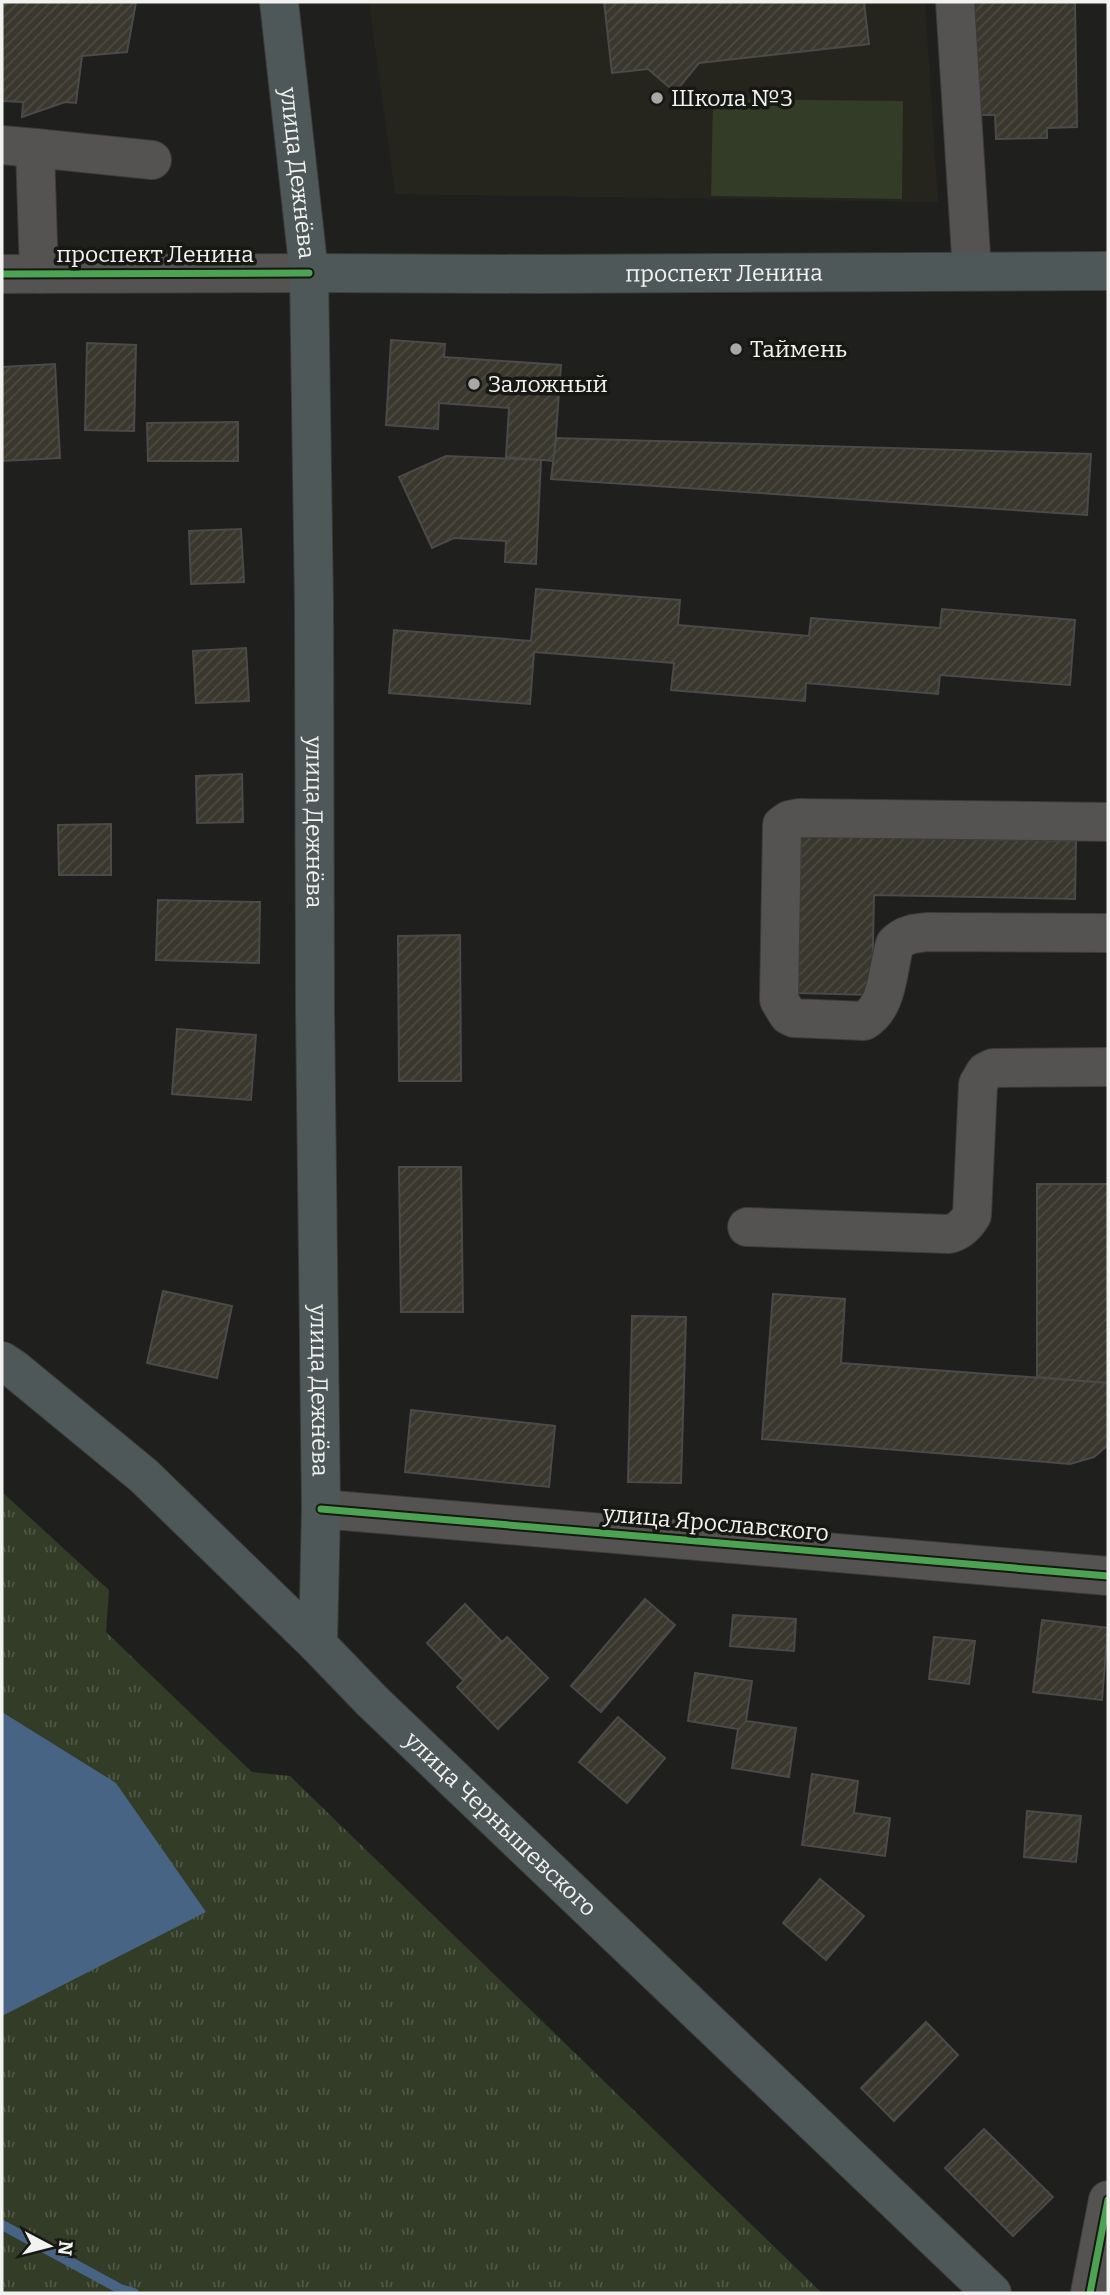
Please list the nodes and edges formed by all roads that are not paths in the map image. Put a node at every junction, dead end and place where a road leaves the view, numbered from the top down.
1 (279, 2) edge
2 (955, 2) edge
3 (18, 147) edge
4 (152, 160) dead end
5 (972, 271) junction
6 (1108, 271) edge
7 (309, 273) junction
8 (20, 274) edge
9 (1108, 822) edge
10 (1108, 933) edge
11 (1108, 1067) edge
12 (747, 1227) dead end
13 (2, 1361) edge
14 (321, 1508) junction
15 (1108, 1576) edge
16 (318, 1645) junction
17 (1108, 2200) edge
18 (992, 2293) edge
19 (1090, 2293) edge

1 - 7 main road, улица Дежнёва
2 - 5 street
3 - 4 street
3 - 8 street
5 - 6 main road, проспект Ленина
5 - 7 main road, проспект Ленина
7 - 8 street, проспект Ленина
7 - 14 main road, улица Дежнёва
9 - 10 street
11 - 12 street
13 - 16 main road, улица Чернышевского
14 - 15 street, улица Ярославского
14 - 16 main road, улица Дежнёва
16 - 18 main road, улица Чернышевского
17 - 19 street

